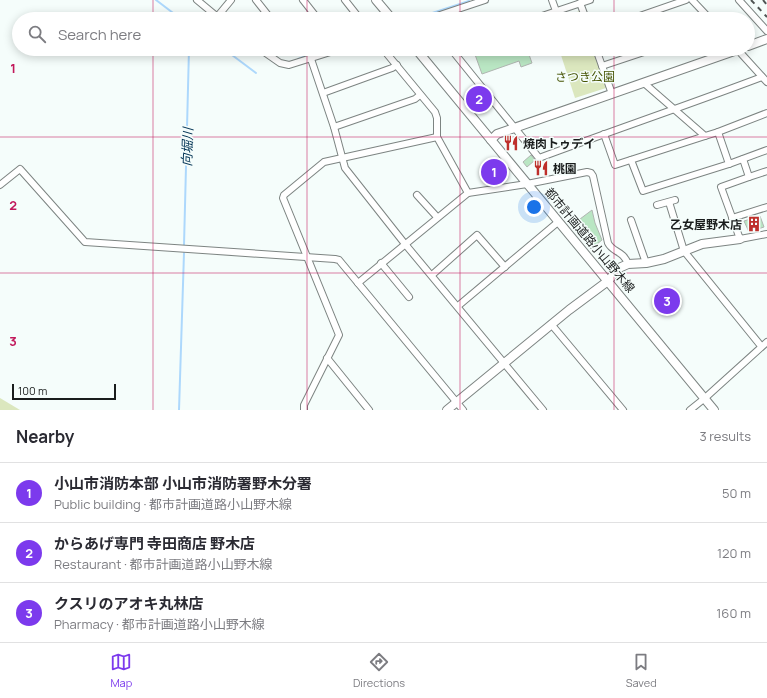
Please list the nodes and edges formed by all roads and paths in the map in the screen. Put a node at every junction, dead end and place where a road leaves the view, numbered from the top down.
1 (197, 0) edge
2 (231, 0) edge
3 (256, 0) edge
4 (303, 0) edge
5 (345, 0) edge
6 (376, 0) edge
7 (552, 0) edge
8 (590, 0) edge
9 (686, 0) edge
10 (692, 0) edge
11 (738, 0) edge
12 (481, 1) edge
13 (580, 3) junction
14 (556, 11) junction
15 (212, 12) edge
16 (223, 12) edge
17 (265, 12) edge
18 (312, 12) edge
19 (352, 12) edge
20 (386, 12) edge
21 (449, 12) edge
22 (553, 12) edge
23 (583, 12) edge
24 (651, 12) edge
25 (703, 12) edge
26 (749, 12) edge
27 (755, 18) edge
28 (767, 31) edge
29 (767, 39) edge
30 (755, 43) edge
31 (274, 56) edge
32 (320, 56) edge
33 (389, 56) edge
34 (422, 56) edge
35 (457, 56) edge
36 (598, 56) edge
37 (632, 56) edge
38 (719, 56) edge
39 (744, 56) edge
40 (311, 59) junction
41 (397, 65) junction
42 (602, 66) junction
43 (765, 79) edge
44 (644, 83) junction
45 (323, 93) junction
46 (612, 94) junction
47 (420, 95) junction
48 (675, 110) junction
49 (767, 114) edge
50 (334, 126) junction
51 (515, 127) junction
52 (718, 132) junction
53 (604, 134) junction
54 (705, 136) junction
55 (438, 137) junction
56 (491, 140) junction
57 (767, 150) edge
58 (342, 159) junction
59 (743, 159) junction
60 (631, 160) junction
61 (729, 164) junction
62 (767, 171) edge
63 (749, 177) junction
64 (527, 184) junction
65 (0, 185) edge
66 (468, 193) junction
67 (417, 195) dead end
68 (657, 205) dead end
69 (767, 207) edge
70 (437, 217) junction
71 (732, 218) junction
72 (631, 220) dead end
73 (558, 222) junction
74 (767, 233) edge
75 (740, 239) junction
76 (405, 244) junction
77 (684, 252) junction
78 (307, 258) junction
79 (381, 263) junction
80 (646, 263) junction
81 (628, 264) junction
82 (505, 267) junction
83 (432, 275) junction
84 (608, 281) junction
85 (358, 283) junction
86 (409, 297) dead end
87 (458, 306) junction
88 (551, 324) junction
89 (767, 342) edge
90 (762, 346) junction
91 (327, 358) junction
92 (504, 363) junction
93 (705, 398) junction
94 (456, 403) junction
95 (304, 410) edge
96 (369, 410) edge
97 (447, 410) edge
98 (463, 410) edge
99 (543, 410) edge
100 (623, 410) edge
101 (690, 410) edge
102 (714, 410) edge

1 - 15 street
2 - 16 street
3 - 17 street
4 - 18 street
5 - 19 street
6 - 20 street
7 - 14 street
8 - 13 street
9 - 24 street
10 - 25 street
11 - 26 street
12 - 21 street
13 - 14 street
13 - 23 street
14 - 22 street
27 - 28 street
29 - 30 street
31 - 40 street
32 - 40 street
33 - 41 street
34 - 56 street, 都市計画道路小山野木線
35 - 51 street
36 - 42 street
37 - 42 street
38 - 44 street
39 - 43 street
40 - 45 street
41 - 45 street
41 - 47 street
42 - 46 street
43 - 48 street
44 - 46 street
44 - 48 street
45 - 50 street
46 - 51 street
47 - 50 street
47 - 55 street
48 - 53 street
48 - 54 street
49 - 52 street
50 - 58 street
51 - 53 street
51 - 56 street
52 - 54 street
52 - 61 street
53 - 60 street
54 - 60 street
55 - 58 street
55 - 66 street
56 - 64 street, 都市計画道路小山野木線
57 - 59 street
58 - 76 street
58 - 78 street
59 - 61 street
59 - 63 street
60 - 61 street
62 - 63 street
63 - 71 street
64 - 66 street
64 - 73 street, 都市計画道路小山野木線
64 - 81 street
65 - 78 street
66 - 70 street
67 - 70 street
68 - 77 street
69 - 71 street
70 - 76 street
71 - 75 street
72 - 80 street
73 - 82 street
73 - 84 street, 都市計画道路小山野木線
74 - 75 street
75 - 77 street
76 - 79 street
76 - 83 street
77 - 80 street
77 - 90 street
78 - 85 street
78 - 91 street
79 - 85 street
79 - 86 street
80 - 81 street
81 - 84 street
82 - 83 street
82 - 87 street
83 - 87 street
84 - 88 street
84 - 93 street, 都市計画道路小山野木線
85 - 94 street
87 - 92 street
88 - 92 street
88 - 100 street
89 - 90 street
90 - 93 street
91 - 95 street
91 - 96 street
92 - 94 street
92 - 99 street
93 - 101 street
93 - 102 street, 都市計画道路小山野木線
94 - 97 street
94 - 98 street

